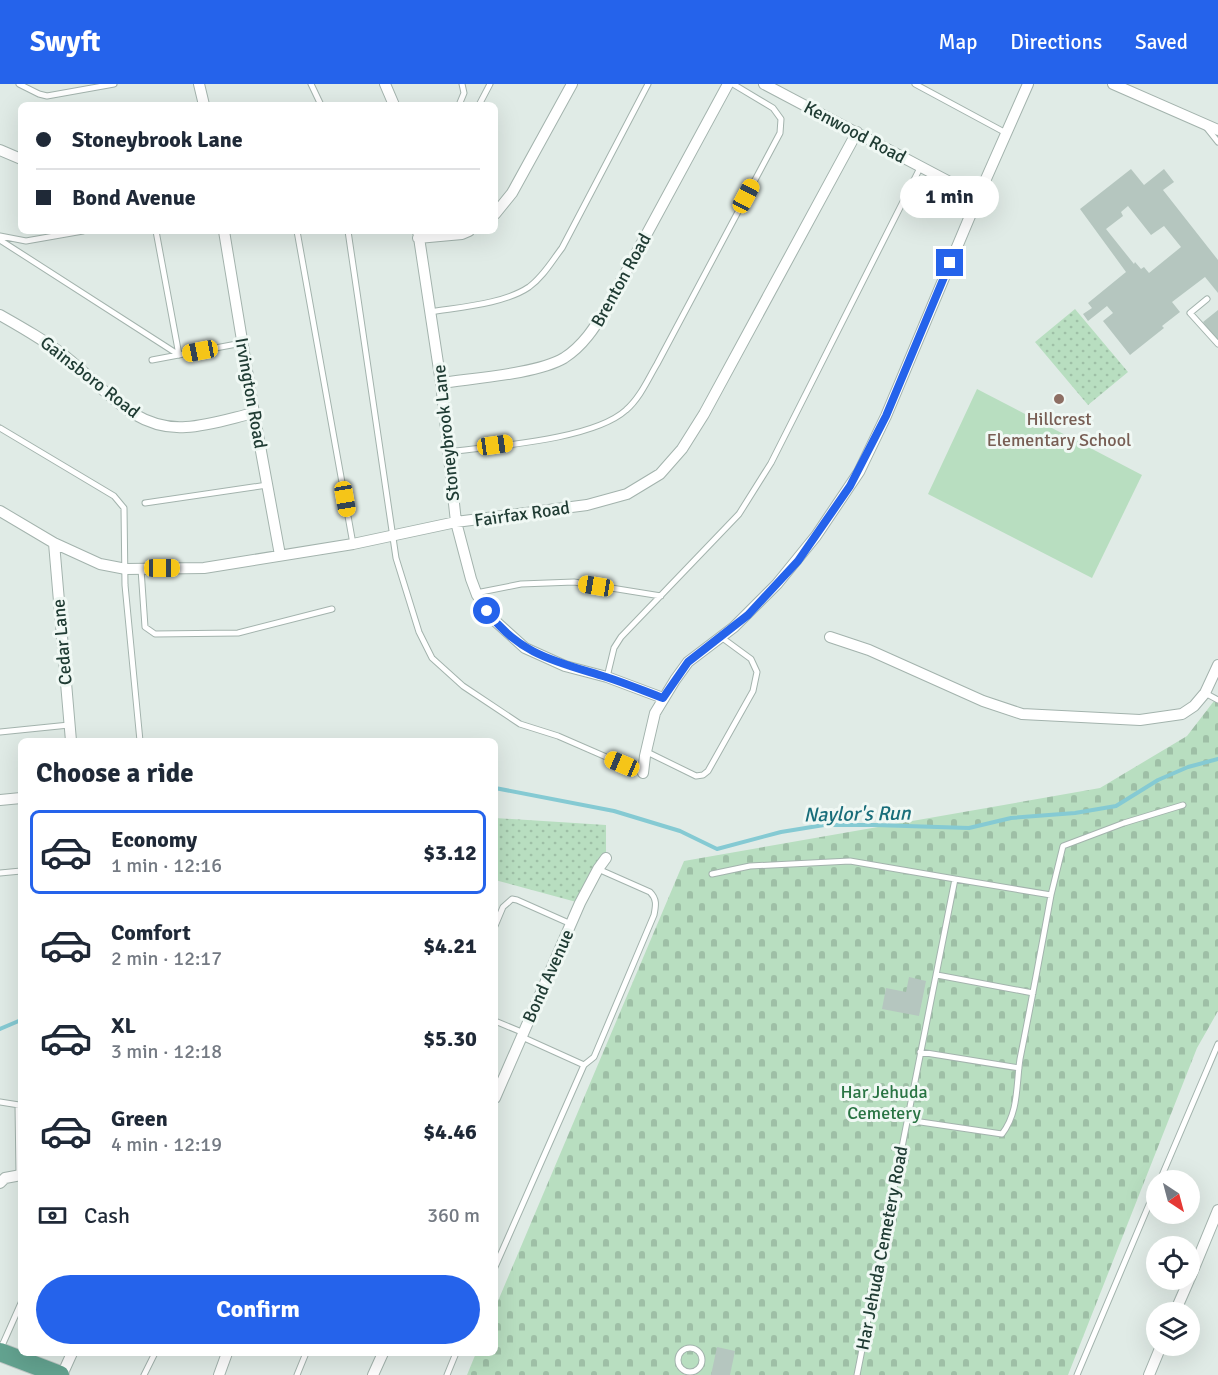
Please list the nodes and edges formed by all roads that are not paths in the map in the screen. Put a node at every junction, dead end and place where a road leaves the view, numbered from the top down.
1 (19, 84) edge
2 (114, 84) edge
3 (199, 84) edge
4 (311, 84) edge
5 (385, 84) edge
6 (462, 84) edge
7 (490, 84) edge
8 (572, 84) edge
9 (648, 84) edge
10 (728, 84) edge
11 (733, 84) edge
12 (764, 84) edge
13 (915, 84) edge
14 (1028, 84) edge
15 (1113, 84) edge
16 (203, 102) edge
17 (320, 102) edge
18 (393, 102) edge
19 (460, 102) edge
20 (481, 102) edge
21 (1204, 124) junction
22 (1218, 130) edge
23 (857, 132) junction
24 (1006, 133) junction
25 (1218, 142) edge
26 (0, 150) edge
27 (18, 158) edge
28 (921, 166) junction
29 (978, 196) junction
30 (498, 210) edge
31 (66, 234) edge
32 (157, 234) edge
33 (224, 234) edge
34 (298, 234) edge
35 (348, 234) edge
36 (462, 234) edge
37 (418, 235) edge
38 (0, 238) edge
39 (26, 241) junction
40 (26, 256) junction
41 (1207, 299) dead end
42 (430, 312) junction
43 (0, 315) edge
44 (242, 343) junction
45 (1218, 344) edge
46 (179, 355) junction
47 (152, 360) dead end
48 (441, 383) junction
49 (254, 413) junction
50 (0, 429) edge
51 (448, 452) junction
52 (267, 485) junction
53 (145, 503) dead end
54 (0, 511) edge
55 (456, 522) junction
56 (393, 537) junction
57 (54, 543) junction
58 (353, 544) junction
59 (280, 555) junction
60 (126, 569) junction
61 (141, 569) junction
62 (476, 594) junction
63 (661, 596) junction
64 (332, 609) dead end
65 (721, 637) junction
66 (830, 637) dead end
67 (1218, 665) edge
68 (607, 677) junction
69 (1205, 693) junction
70 (663, 698) junction
71 (1218, 700) edge
72 (69, 725) junction
73 (0, 732) edge
74 (70, 738) edge
75 (140, 738) edge
76 (646, 751) junction
77 (643, 773) joint
78 (18, 798) edge
79 (0, 800) edge
80 (1183, 805) dead end
81 (606, 858) dead end
82 (598, 869) junction
83 (18, 871) edge
84 (0, 873) edge
85 (712, 874) dead end
86 (955, 879) junction
87 (1051, 895) junction
88 (498, 919) edge
89 (571, 924) junction
90 (937, 975) junction
91 (1033, 993) junction
92 (498, 1022) edge
93 (523, 1035) junction
94 (1218, 1044) edge
95 (920, 1052) junction
96 (584, 1065) junction
97 (1019, 1068) junction
98 (498, 1091) edge
99 (0, 1102) edge
100 (18, 1105) edge
101 (907, 1120) junction
102 (1164, 1170) edge
103 (18, 1175) edge
104 (2, 1181) edge
105 (1218, 1210) edge
106 (1146, 1212) edge
107 (1200, 1253) edge
108 (498, 1260) edge
109 (18, 1310) edge
110 (0, 1351) edge
111 (69, 1356) edge
112 (154, 1356) edge
113 (226, 1356) edge
114 (305, 1356) edge
115 (382, 1356) edge
116 (455, 1356) edge
117 (1157, 1356) edge
118 (701, 1362) junction
119 (52, 1374) edge
120 (144, 1375) edge
121 (219, 1375) edge
122 (297, 1375) edge
123 (373, 1375) edge
124 (447, 1375) edge
125 (699, 1375) edge
126 (856, 1375) edge
127 (1077, 1375) edge
128 (1149, 1375) edge

1 - 2 lane
3 - 16 street
4 - 17 lane
5 - 18 street
6 - 19 lane
7 - 20 lane
8 - 30 street
9 - 42 lane
10 - 48 street, Brenton Road
11 - 51 lane
12 - 23 street, Kenwood Road
13 - 24 lane
14 - 24 street
15 - 21 street
21 - 22 street
21 - 25 lane
23 - 28 street, Kenwood Road
23 - 55 street, Fairfax Road
24 - 29 street
26 - 27 street
28 - 29 street, Kenwood Road
28 - 63 lane
29 - 65 street
31 - 39 lane
32 - 46 lane
33 - 44 street, Irvington Road
34 - 58 lane
35 - 56 lane
36 - 37 street
37 - 42 street, Stoneybrook Lane
38 - 39 lane
38 - 40 lane
39 - 40 lane
40 - 46 lane
41 - 45 lane
42 - 48 street, Stoneybrook Lane
43 - 49 street, Gainsboro Road
44 - 46 lane
44 - 49 street, Irvington Road
46 - 47 lane
48 - 51 street, Stoneybrook Lane
49 - 52 street, Irvington Road
50 - 60 lane
51 - 55 street, Stoneybrook Lane
52 - 53 lane
52 - 59 street, Irvington Road
54 - 57 street, Fairfax Road
55 - 56 street, Fairfax Road
55 - 62 street, Stoneybrook Lane
56 - 58 street, Fairfax Road
56 - 77 lane
57 - 60 street, Fairfax Road
57 - 72 street, Cedar Lane
58 - 59 street, Fairfax Road
59 - 61 street, Fairfax Road
60 - 61 street, Fairfax Road
60 - 75 lane
61 - 64 lane
62 - 63 lane
62 - 68 street, Stoneybrook Lane
63 - 68 lane
65 - 70 street
65 - 76 lane
66 - 69 street
67 - 69 street
68 - 70 street, Stoneybrook Lane
69 - 71 lane
70 - 76 street
72 - 73 lane
72 - 74 street, Cedar Lane
76 - 77 street
78 - 79 street
80 - 87 lane, Har Jehuda Cemetery Road
81 - 82 street, Bond Avenue
82 - 89 street, Bond Avenue
82 - 96 lane
83 - 84 lane
85 - 86 lane
86 - 87 lane
86 - 90 lane, Har Jehuda Cemetery Road
87 - 91 lane, Har Jehuda Cemetery Road
88 - 89 lane
89 - 93 street, Bond Avenue
90 - 91 lane
90 - 95 lane, Har Jehuda Cemetery Road
91 - 97 lane, Har Jehuda Cemetery Road
92 - 93 lane
93 - 96 lane
93 - 98 street, Bond Avenue
94 - 102 lane
95 - 97 lane
95 - 101 lane, Har Jehuda Cemetery Road
96 - 108 lane
97 - 101 lane, Har Jehuda Cemetery Road
99 - 100 lane
101 - 126 lane, Har Jehuda Cemetery Road
103 - 104 street
105 - 107 street
106 - 127 lane
109 - 110 lane
110 - 119 main road
111 - 119 street
112 - 120 lane
113 - 121 street
114 - 122 lane
115 - 123 street
116 - 124 lane
117 - 128 street
118 - 118 lane
118 - 125 lane

